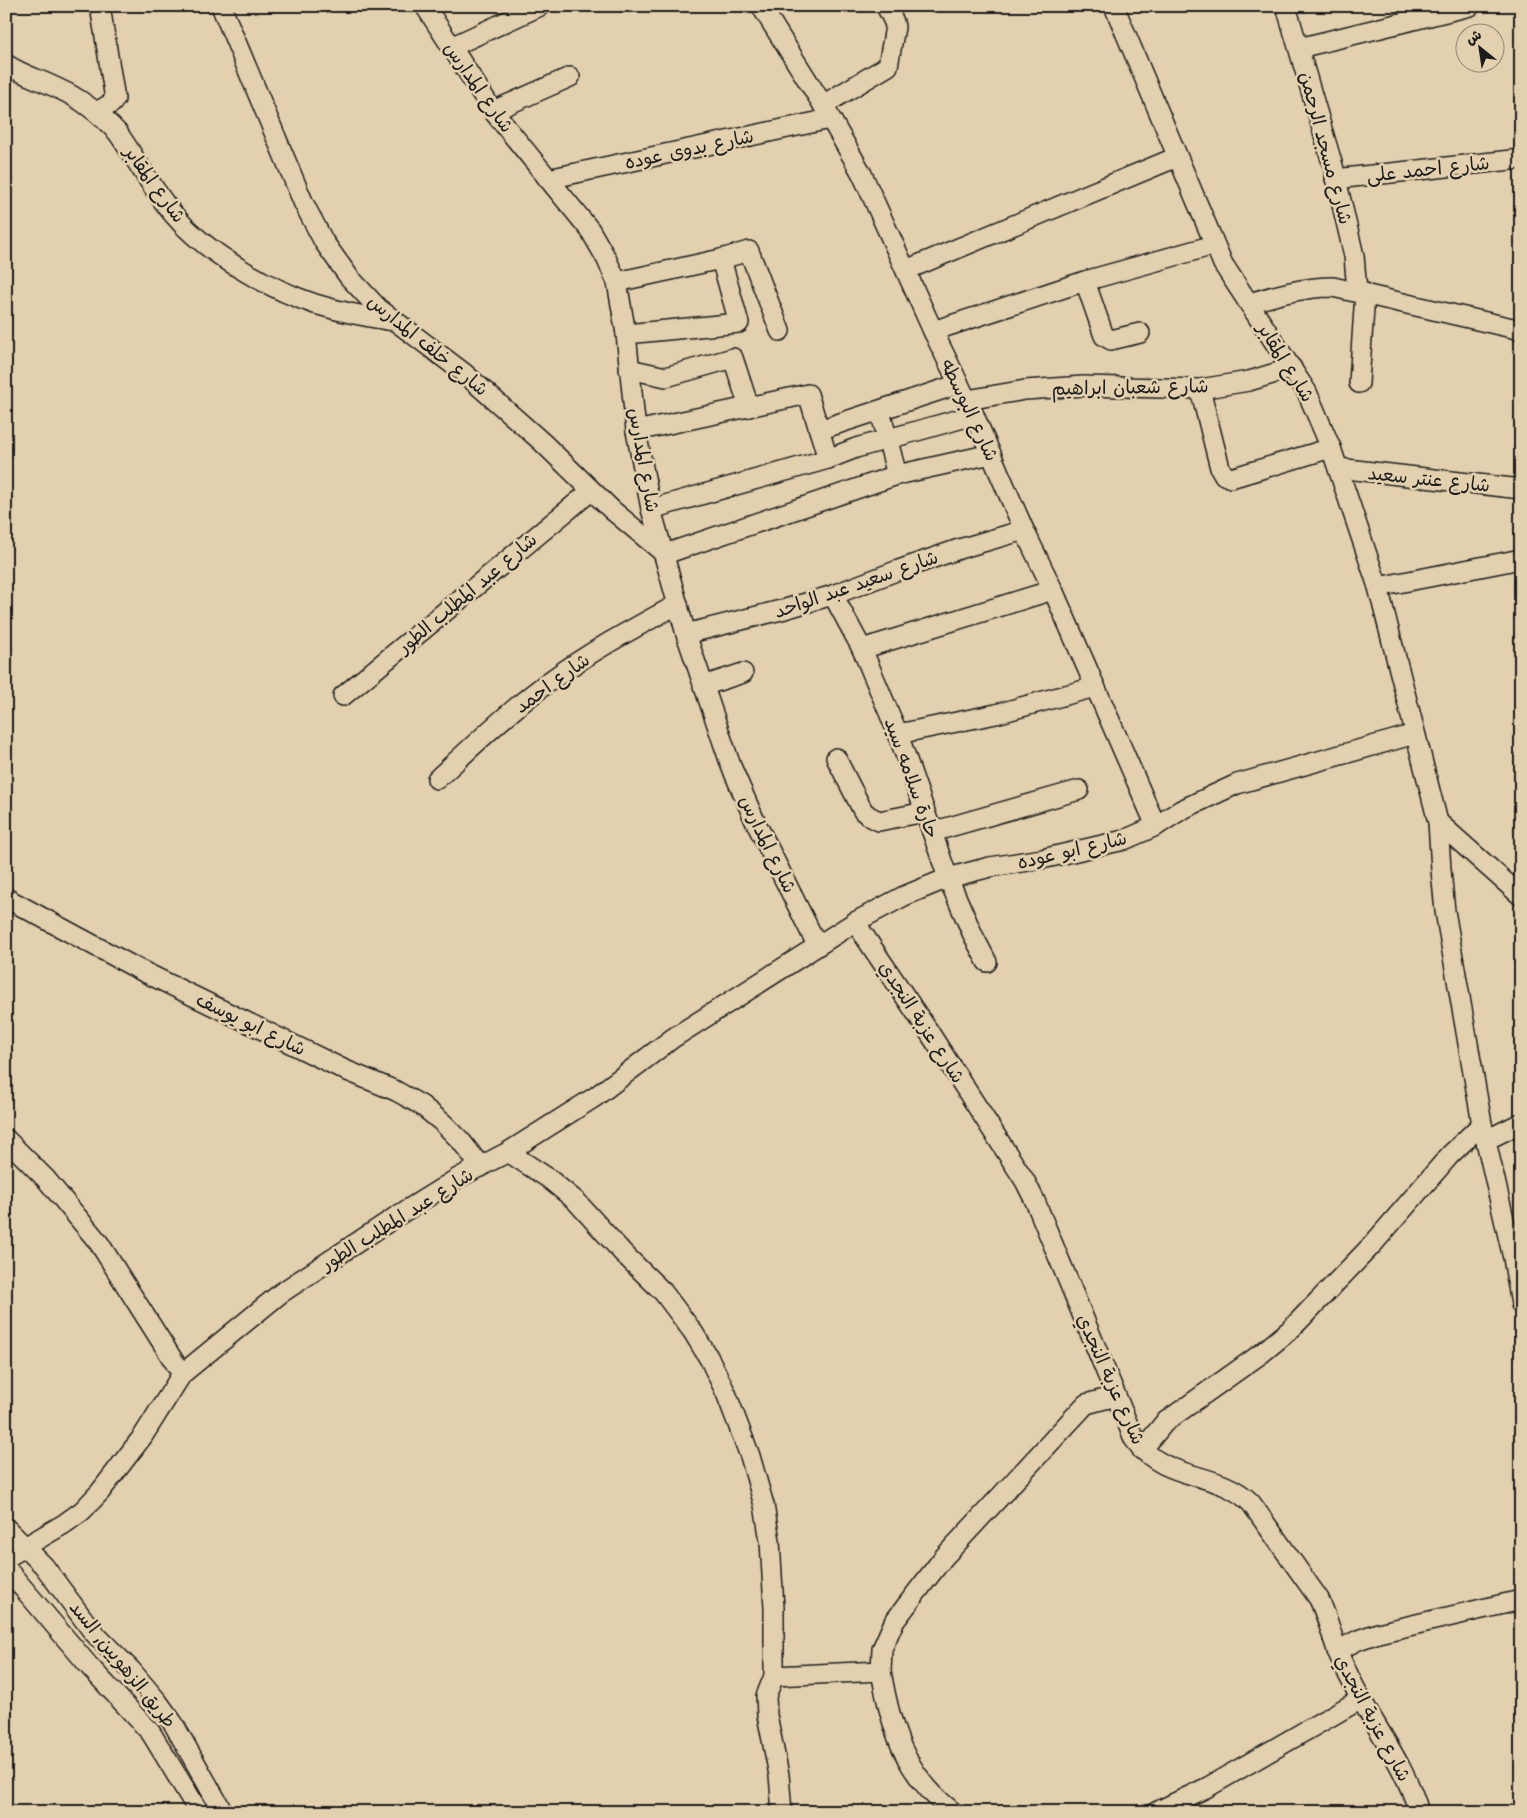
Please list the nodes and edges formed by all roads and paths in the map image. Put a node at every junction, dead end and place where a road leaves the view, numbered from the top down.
1 (100, 6) edge
2 (221, 6) edge
3 (425, 6) edge
4 (540, 6) edge
5 (762, 6) edge
6 (886, 6) edge
7 (1114, 6) edge
8 (1286, 6) edge
9 (1470, 6) edge
10 (451, 47) junction
11 (1299, 48) junction
12 (6, 64) edge
13 (570, 77) dead end
14 (493, 111) junction
15 (96, 112) junction
16 (826, 112) junction
17 (1177, 157) junction
18 (1521, 160) edge
19 (548, 178) junction
20 (1335, 179) junction
21 (1214, 245) junction
22 (721, 259) junction
23 (906, 270) junction
24 (1085, 281) junction
25 (617, 282) junction
26 (1361, 292) junction
27 (1249, 303) junction
28 (394, 321) junction
29 (1521, 330) edge
30 (780, 331) dead end
31 (933, 331) junction
32 (1140, 333) dead end
33 (626, 334) junction
34 (629, 368) junction
35 (1292, 368) junction
36 (1359, 383) dead end
37 (1200, 389) junction
38 (967, 400) junction
39 (750, 407) junction
40 (880, 411) junction
41 (819, 430) junction
42 (636, 431) junction
43 (886, 439) junction
44 (1331, 448) junction
45 (991, 454) junction
46 (828, 459) junction
47 (1338, 468) junction
48 (897, 475) junction
49 (1521, 489) edge
50 (591, 491) junction
51 (651, 509) junction
52 (1024, 530) junction
53 (665, 554) junction
54 (1521, 559) edge
55 (1378, 587) junction
56 (1053, 590) junction
57 (833, 595) junction
58 (678, 604) junction
59 (686, 634) junction
60 (862, 649) junction
61 (744, 673) dead end
62 (703, 686) junction
63 (1096, 687) junction
64 (343, 696) dead end
65 (898, 734) junction
66 (1415, 734) junction
67 (836, 758) dead end
68 (438, 779) dead end
69 (1079, 790) dead end
70 (925, 812) junction
71 (1438, 822) junction
72 (1156, 826) junction
73 (932, 832) junction
74 (948, 878) junction
75 (1521, 896) edge
76 (6, 898) edge
77 (855, 922) junction
78 (817, 945) junction
79 (987, 962) dead end
80 (1521, 1122) edge
81 (1484, 1132) junction
82 (6, 1139) edge
83 (508, 1152) junction
84 (481, 1167) junction
85 (1513, 1224) edge
86 (1521, 1304) edge
87 (182, 1374) junction
88 (1116, 1396) junction
89 (1142, 1450) junction
90 (6, 1528) edge
91 (26, 1547) junction
92 (6, 1558) edge
93 (6, 1568) edge
94 (1521, 1600) edge
95 (1338, 1652) junction
96 (881, 1671) junction
97 (774, 1676) junction
98 (1361, 1699) junction
99 (199, 1812) edge
100 (223, 1812) edge
101 (782, 1812) edge
102 (953, 1812) edge
103 (1156, 1812) edge
104 (1419, 1812) edge

1 - 15 street
2 - 28 street, شارع خلف المدارس
3 - 10 street, شارع المدارس
4 - 10 street
5 - 16 street, شارع البوسطه
6 - 16 street, شارع بدوى عوده
7 - 17 street, شارع المقابر
8 - 11 street, شارع مسجد الرحمن
9 - 11 street
10 - 14 street, شارع المدارس
11 - 20 street, شارع مسجد الرحمن
12 - 15 street, شارع المقابر
13 - 14 street
14 - 19 street, شارع المدارس
15 - 28 street, شارع المقابر
16 - 19 street, شارع بدوى عوده
16 - 23 street, شارع البوسطه
17 - 21 street, شارع المقابر
17 - 23 street
18 - 20 street, شارع احمد على
19 - 25 street, شارع المدارس
20 - 26 street, شارع مسجد الرحمن
21 - 24 street
21 - 27 street, شارع المقابر
22 - 25 street
22 - 30 street
22 - 33 street
23 - 31 street, شارع البوسطه
24 - 31 street
24 - 32 street
25 - 33 street, شارع المدارس
26 - 27 street
26 - 29 street
26 - 36 street
27 - 35 street, شارع المقابر
28 - 50 street, شارع خلف المدارس
31 - 38 street, شارع البوسطه
33 - 34 street, شارع المدارس
34 - 39 street
34 - 42 street, شارع المدارس
35 - 37 street, شارع شعبان ابراهيم
35 - 44 street, شارع المقابر
37 - 38 street, شارع شعبان ابراهيم
37 - 44 street
38 - 40 street
38 - 43 street
38 - 45 street, شارع البوسطه
39 - 41 street
39 - 42 street
40 - 41 street
40 - 43 street
41 - 46 street
42 - 51 street, شارع المدارس
43 - 46 street
43 - 48 street
44 - 47 street, شارع المقابر
45 - 48 street
45 - 52 street, شارع البوسطه
46 - 51 street
47 - 49 street, شارع عنتر سعيد
47 - 55 street, شارع المقابر
48 - 53 street
50 - 53 street, شارع خلف المدارس
50 - 64 street, شارع عبد المطلب الطور
51 - 53 street, شارع المدارس
52 - 56 street, شارع البوسطه
52 - 57 street, شارع سعيد عبد الواحد
53 - 58 street, شارع المدارس
54 - 55 street
55 - 66 street, شارع المقابر
56 - 60 street
56 - 63 street, شارع البوسطه
57 - 59 street, شارع سعيد عبد الواحد
57 - 60 street, حارة سلامه سيد
58 - 59 street, شارع المدارس
58 - 68 street, شارع احمد
59 - 62 street, شارع المدارس
60 - 65 street, حارة سلامه سيد
61 - 62 street
62 - 78 street, شارع المدارس
63 - 65 street
63 - 72 street, شارع البوسطه
65 - 70 street, حارة سلامه سيد
66 - 71 street, شارع المقابر
66 - 72 street, شارع ابو عوده
67 - 70 street
69 - 73 street
70 - 73 street, حارة سلامه سيد
71 - 75 street
71 - 81 street, شارع المقابر
72 - 74 street, شارع ابو عوده
73 - 74 street, حارة سلامه سيد
74 - 77 street, شارع ابو عوده
74 - 79 street, حارة سلامه سيد
76 - 84 street, شارع ابو يوسف
77 - 78 street, شارع ابو عوده
77 - 88 street, شارع عزبة النجدي
78 - 83 street, شارع عبد المطلب الطور
80 - 81 street
81 - 85 street, شارع المقابر
81 - 89 street
82 - 87 street
83 - 84 street, شارع عبد المطلب الطور
83 - 97 street
84 - 87 street, شارع عبد المطلب الطور
85 - 86 street, شارع المقابر
87 - 91 street, شارع عبد المطلب الطور
88 - 89 street, شارع عزبة النجدي
88 - 96 street
89 - 95 street, شارع عزبة النجدي
90 - 91 street, طريق الزهويين, السد
91 - 92 street, شارع عبد المطلب الطور
91 - 100 street, طريق الزهويين, السد
93 - 99 street, طريق الزهويين, السد
94 - 95 street
95 - 98 street, شارع عزبة النجدي
96 - 97 street
96 - 102 street
97 - 101 street
98 - 103 street
98 - 104 street, شارع عزبة النجدي

